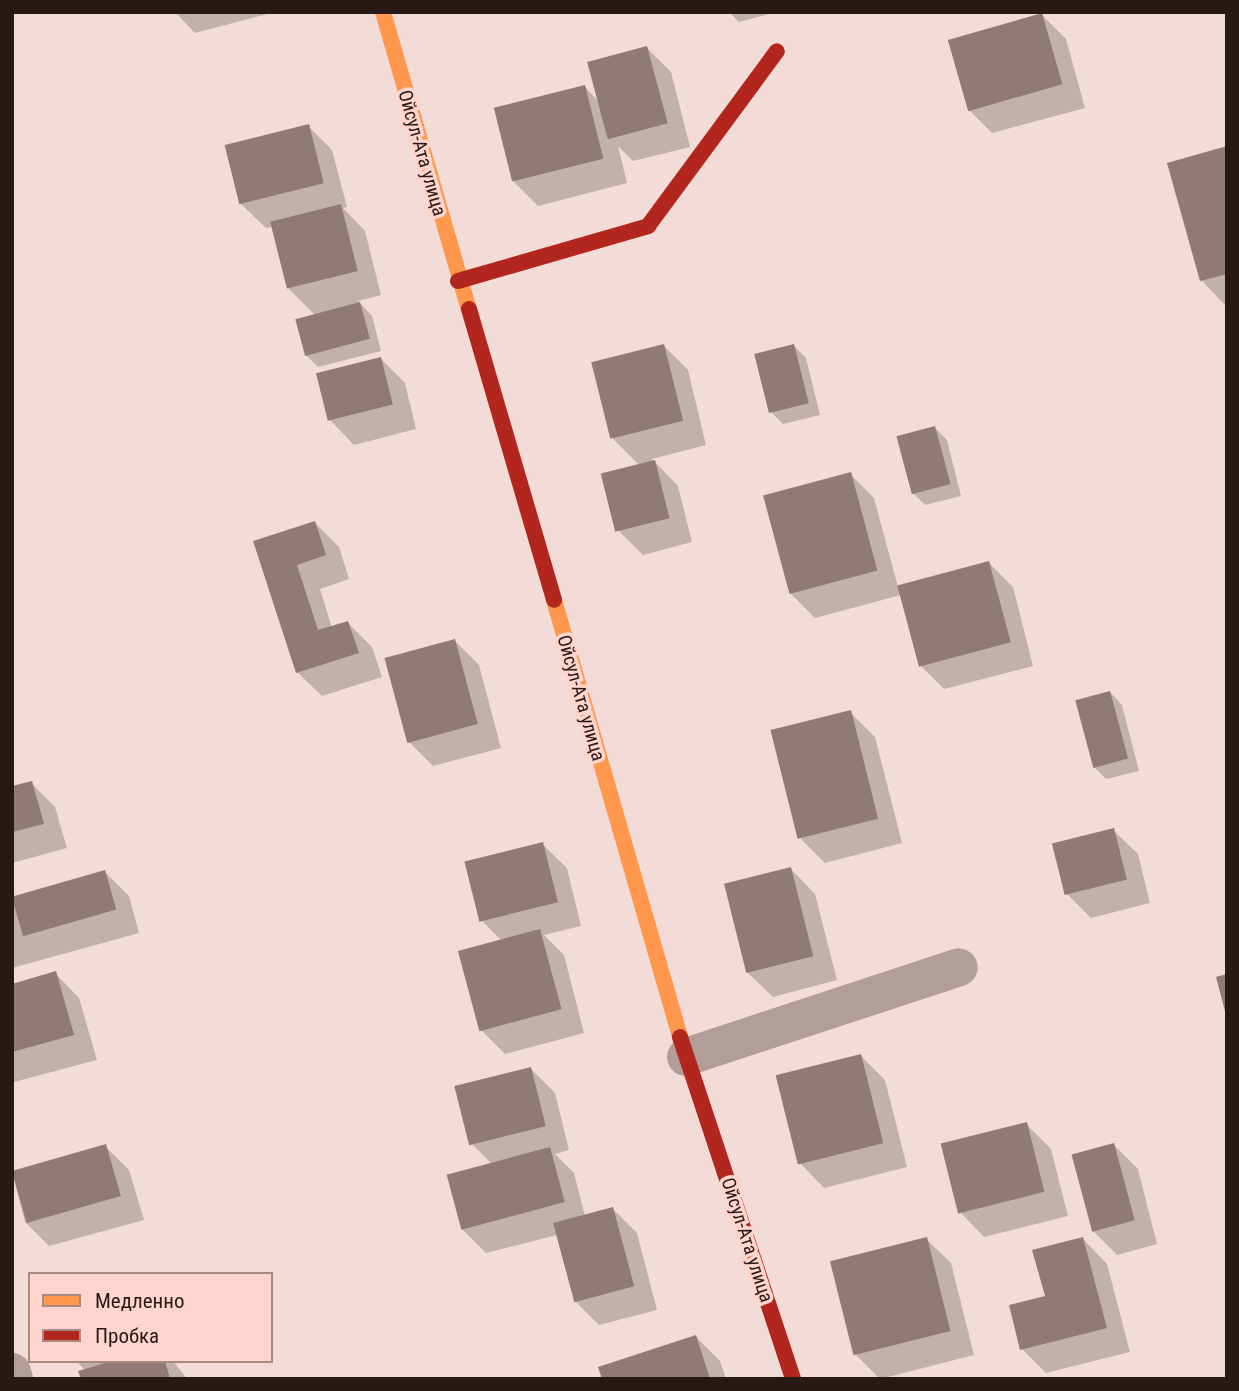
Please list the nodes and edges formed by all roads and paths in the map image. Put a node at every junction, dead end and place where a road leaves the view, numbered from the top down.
1 (383, 12) edge
2 (777, 51) dead end
3 (458, 281) junction
4 (959, 967) dead end
5 (687, 1057) junction
6 (12, 1372) edge
7 (14, 1379) edge
8 (793, 1379) edge

1 - 3 street, Ойсул-Ата улица
2 - 3 street
3 - 5 street, Ойсул-Ата улица
4 - 5 street
5 - 8 street, Ойсул-Ата улица
6 - 7 street

